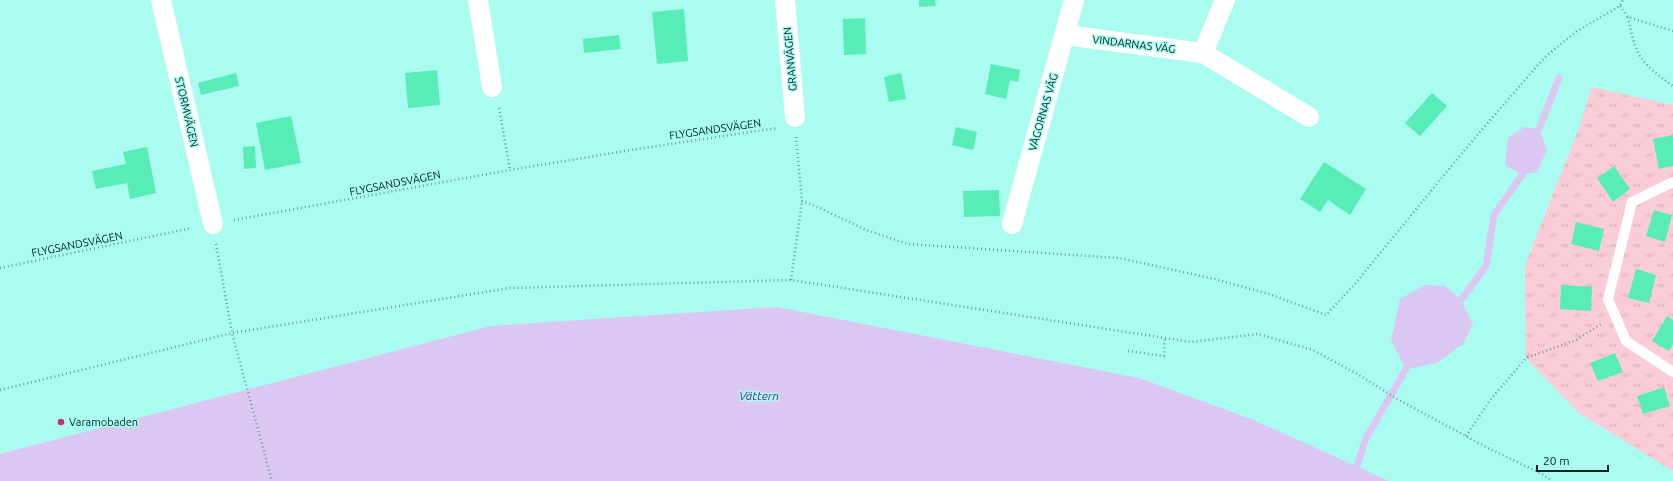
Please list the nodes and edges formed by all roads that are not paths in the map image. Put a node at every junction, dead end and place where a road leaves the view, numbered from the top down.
1 (161, 0) edge
2 (478, 0) edge
3 (785, 0) edge
4 (1074, 0) edge
5 (1225, 0) edge
6 (1065, 35) junction
7 (1203, 53) junction
8 (492, 87) road end
9 (1309, 117) dead end
10 (790, 126) road end
11 (1673, 182) edge
12 (213, 224) road end
13 (1012, 224) dead end
14 (1673, 372) edge

1 - 12 street, STORMVÄGEN
2 - 8 street
3 - 10 street, GRANVÄGEN
4 - 6 street, VÅGORNAS VÄG
5 - 7 street
6 - 7 street, VINDARNAS VÄG
6 - 13 street, VÅGORNAS VÄG
7 - 9 street, VINDARNAS VÄG
11 - 14 lane

